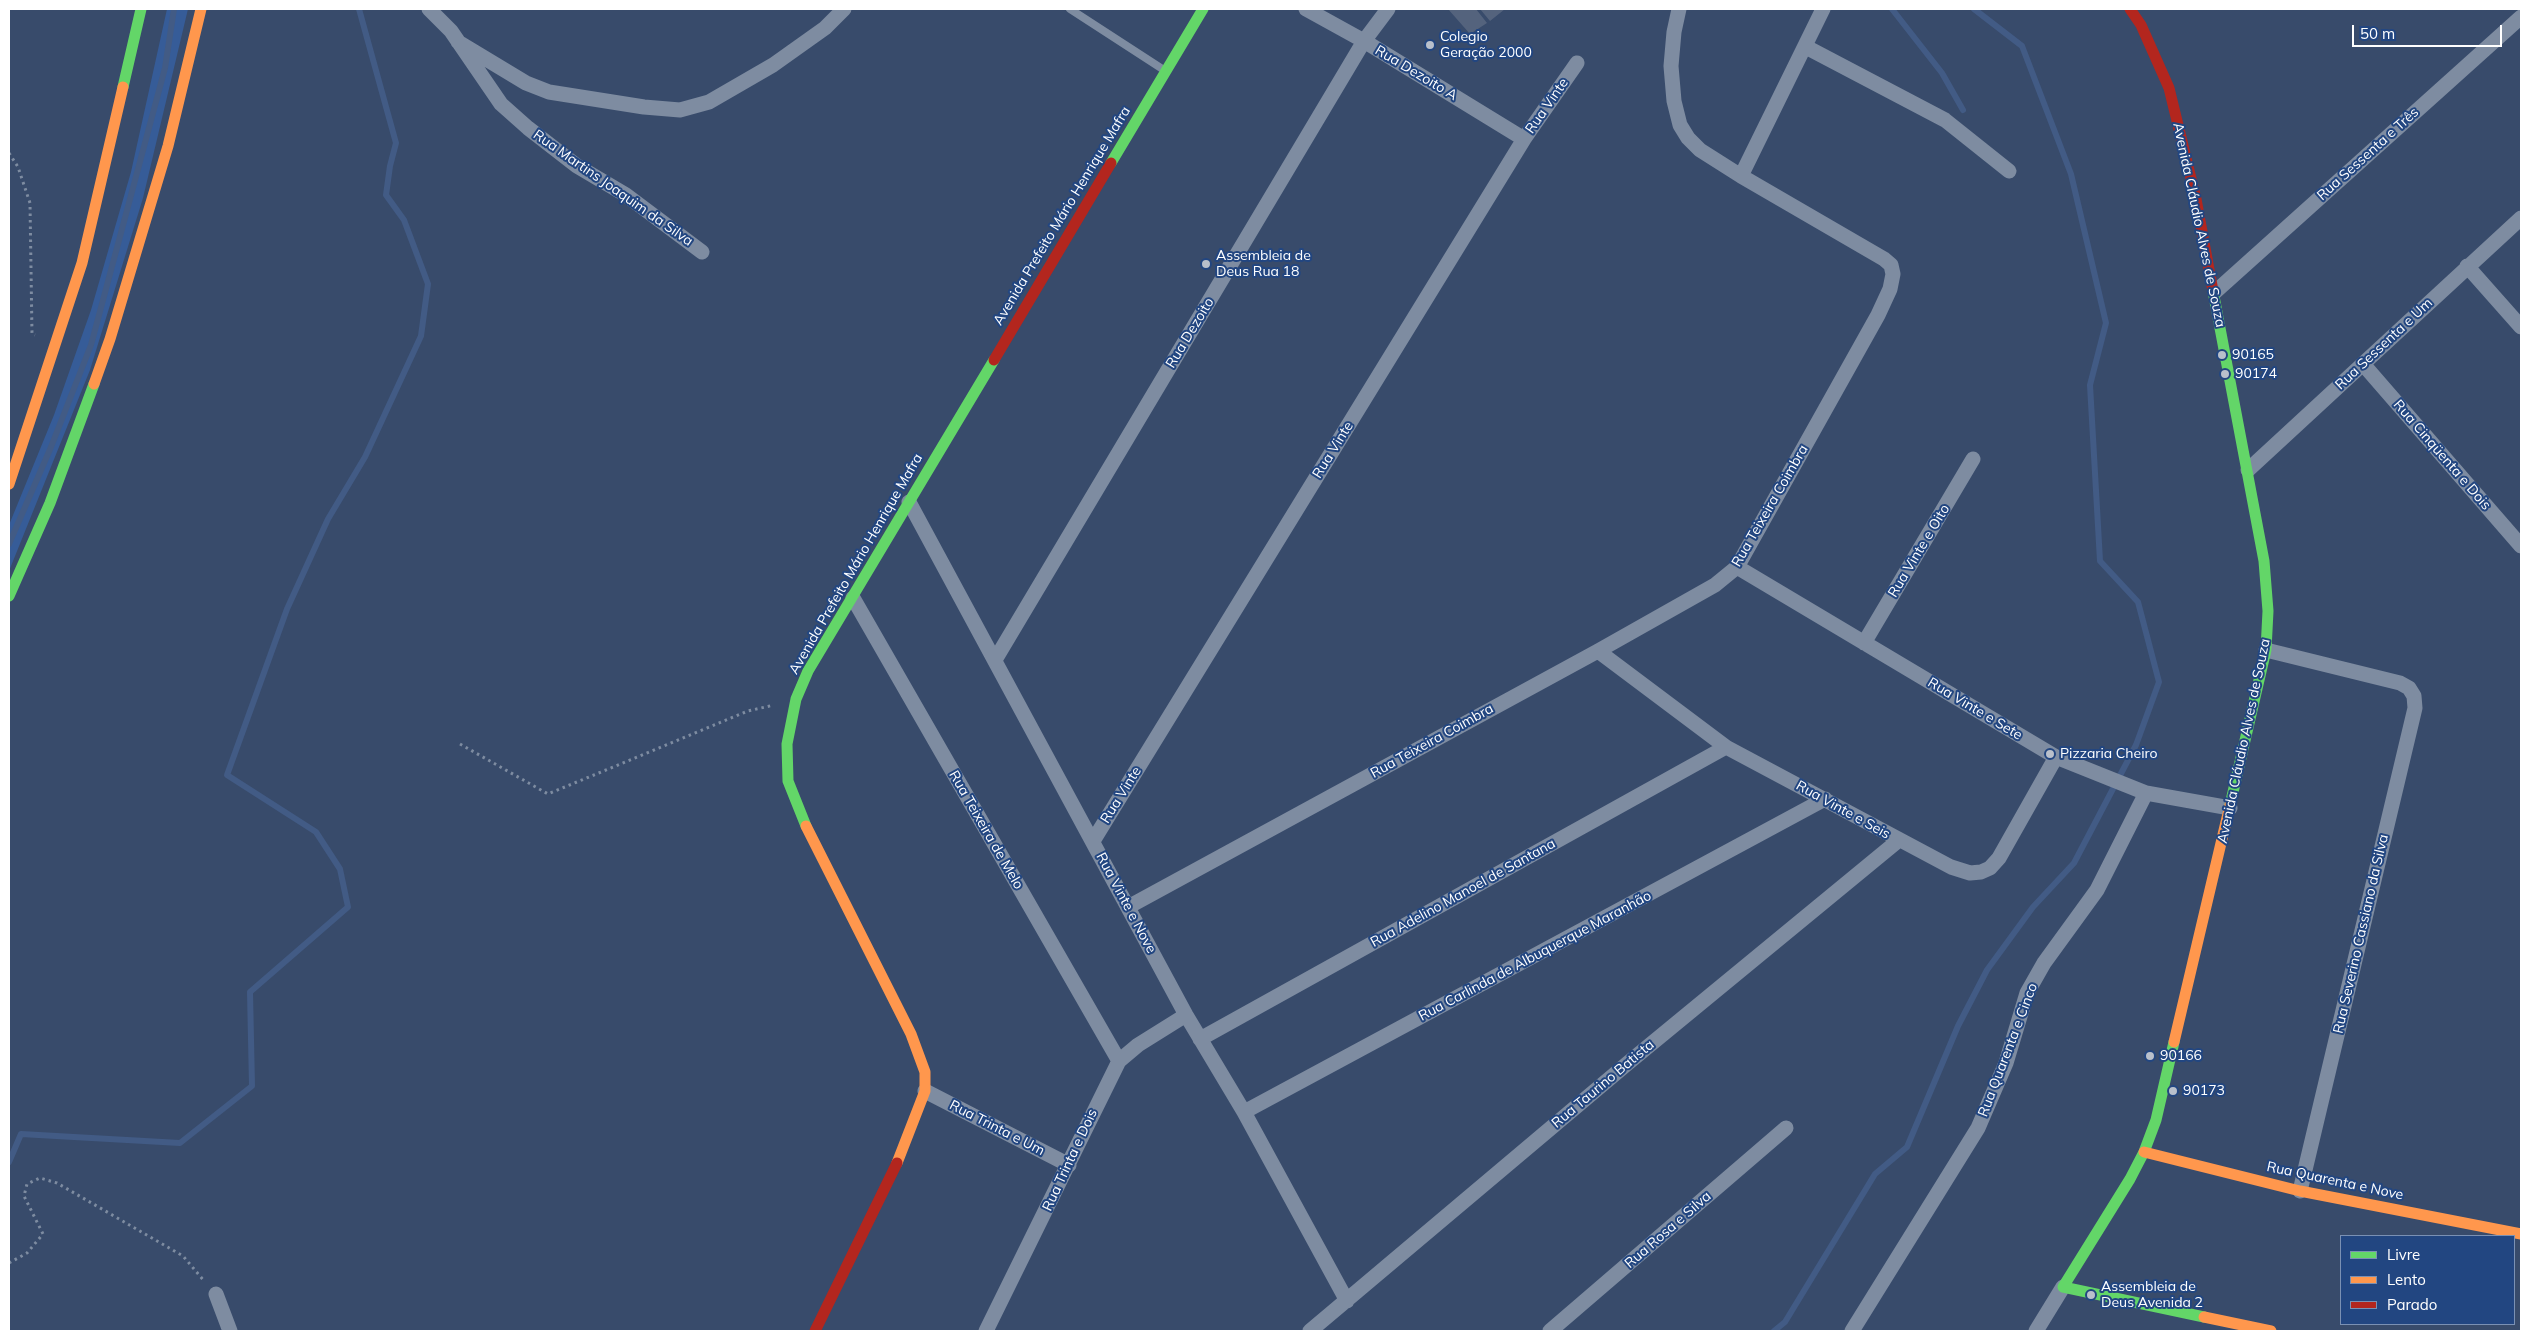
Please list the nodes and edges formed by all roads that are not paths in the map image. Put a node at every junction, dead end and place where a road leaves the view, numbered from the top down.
1 (141, 9) edge
2 (201, 9) edge
3 (429, 9) edge
4 (844, 9) edge
5 (1070, 9) edge
6 (1203, 9) edge
7 (1306, 9) edge
8 (1388, 9) edge
9 (1679, 9) edge
10 (1823, 9) edge
11 (2130, 9) edge
12 (2521, 16) edge
13 (1364, 41) junction
14 (458, 42) junction
15 (1806, 47) junction
16 (1577, 63) dead end
17 (1166, 72) junction
18 (1524, 139) junction
19 (2009, 171) dead end
20 (1741, 176) junction
21 (2521, 218) edge
22 (702, 252) dead end
23 (2468, 266) junction
24 (2215, 292) junction
25 (2521, 327) edge
26 (2363, 364) junction
27 (1973, 459) dead end
28 (2248, 470) junction
29 (9, 484) edge
30 (909, 502) junction
31 (2521, 546) edge
32 (1737, 567) junction
33 (9, 596) edge
34 (853, 598) junction
35 (1864, 643) junction
36 (1598, 650) junction
37 (2266, 650) junction
38 (994, 660) junction
39 (1726, 747) junction
40 (2056, 757) junction
41 (2146, 793) junction
42 (1825, 799) junction
43 (2230, 808) junction
44 (1093, 840) junction
45 (1899, 840) junction
46 (1128, 907) junction
47 (1186, 1015) junction
48 (1200, 1039) junction
49 (1119, 1062) junction
50 (925, 1091) junction
51 (1244, 1112) junction
52 (1786, 1128) dead end
53 (2144, 1152) junction
54 (1069, 1165) junction
55 (2300, 1191) junction
56 (2521, 1234) edge
57 (2063, 1288) junction
58 (216, 1294) road end
59 (1347, 1301) junction
60 (230, 1331) edge
61 (814, 1331) edge
62 (986, 1331) edge
63 (1310, 1331) edge
64 (1550, 1331) edge
65 (1852, 1331) edge
66 (2036, 1331) edge
67 (2271, 1331) edge

1 - 29 main road
2 - 33 main road
3 - 14 street, Rua Martins Joaquim da Silva
4 - 14 street
5 - 17 lane
6 - 17 main road, Avenida Prefeito Mário Henrique Mafra
7 - 13 street, Rua Dezoito A
8 - 13 street, Rua Dezoito
9 - 20 street, Rua Teixeira Coimbra
10 - 15 street
11 - 24 main road, Avenida Cláudio Alves de Souza
12 - 24 street, Rua Sessenta e Três
13 - 18 street, Rua Dezoito A
13 - 38 street, Rua Dezoito
14 - 22 street, Rua Martins Joaquim da Silva
15 - 19 street
15 - 20 street
16 - 18 street, Rua Vinte
17 - 30 main road, Avenida Prefeito Mário Henrique Mafra
18 - 44 street, Rua Vinte
20 - 32 street, Rua Teixeira Coimbra
21 - 23 street, Rua Sessenta e Um
23 - 25 street
23 - 26 street, Rua Sessenta e Um
24 - 28 main road, Avenida Cláudio Alves de Souza
26 - 28 street, Rua Sessenta e Um
26 - 31 street, Rua Cinqüenta e Dois
27 - 35 street, Rua Vinte e Oito
28 - 37 main road, Avenida Cláudio Alves de Souza
30 - 34 main road, Avenida Prefeito Mário Henrique Mafra
30 - 38 street, Rua Vinte e Nove
32 - 35 street, Rua Vinte e Sete
32 - 36 street, Rua Teixeira Coimbra
34 - 49 street, Rua Teixeira de Melo
34 - 50 main road, Avenida Prefeito Mário Henrique Mafra
35 - 40 street, Rua Vinte e Sete
36 - 39 street, Rua Vinte e Seis
36 - 46 street, Rua Teixeira Coimbra
37 - 43 main road, Avenida Cláudio Alves de Souza
37 - 55 street, Rua Severino Cassiano da Silva
38 - 44 street, Rua Vinte e Nove
39 - 42 street, Rua Vinte e Seis
39 - 48 street, Rua Adelino Manoel de Santana
40 - 41 street, Rua Vinte e Sete
40 - 45 street, Rua Vinte e Seis
41 - 43 street, Rua Vinte e Sete
41 - 65 street, Rua Quarenta e Cinco
42 - 45 street, Rua Vinte e Seis
42 - 51 street, Rua Carlinda de Albuquerque Maranhão
43 - 53 main road, Avenida Cláudio Alves de Souza
44 - 46 street, Rua Vinte e Nove
45 - 59 street, Rua Taurino Batista
46 - 47 street, Rua Vinte e Nove
47 - 48 street, Rua Vinte e Nove
47 - 49 street, Rua Trinta e Dois
48 - 51 street, Rua Vinte e Nove
49 - 54 street, Rua Trinta e Dois
50 - 54 street, Rua Trinta e Um
50 - 61 main road, Avenida Prefeito Mário Henrique Mafra
51 - 59 street, Rua Vinte e Nove
52 - 64 street, Rua Rosa e Silva
53 - 55 main road, Rua Quarenta e Nove
53 - 57 main road, Avenida Cláudio Alves de Souza
54 - 62 street, Rua Trinta e Dois
55 - 56 main road, Rua Quarenta e Nove
57 - 66 street, Avenida Cláudio Alves de Souza
57 - 67 main road
58 - 60 street
59 - 63 street, Rua Taurino Batista

